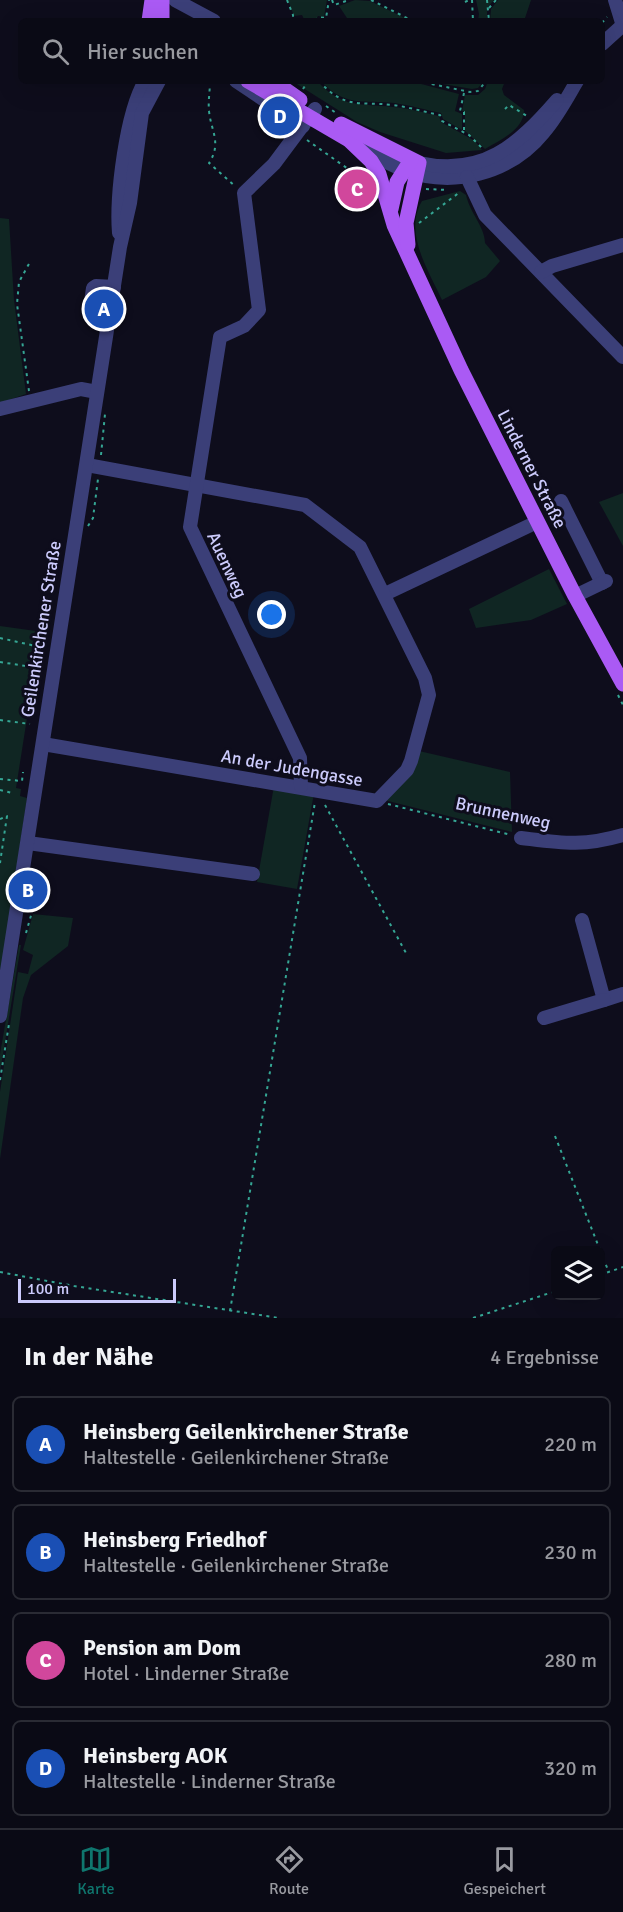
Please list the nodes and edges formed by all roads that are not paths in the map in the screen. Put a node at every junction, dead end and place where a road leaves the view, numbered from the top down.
1 (615, 0) edge
2 (163, 8) edge
3 (202, 18) edge
4 (623, 26) edge
5 (605, 41) edge
6 (144, 84) edge
7 (157, 84) edge
8 (234, 84) edge
9 (253, 84) edge
10 (273, 84) edge
11 (281, 84) edge
12 (573, 84) edge
13 (574, 84) edge
14 (299, 91) junction
15 (309, 117) junction
16 (349, 140) junction
17 (413, 171) junction
18 (469, 181) junction
19 (390, 212) junction
20 (623, 245) edge
21 (120, 247) junction
22 (416, 267) junction
23 (541, 272) junction
24 (114, 287) junction
25 (90, 309) dead end
26 (623, 357) edge
27 (97, 392) junction
28 (0, 409) edge
29 (87, 465) junction
30 (196, 483) junction
31 (561, 501) dead end
32 (537, 522) junction
33 (385, 594) junction
34 (575, 596) junction
35 (623, 684) edge
36 (43, 744) junction
37 (301, 786) junction
38 (623, 835) edge
39 (521, 838) road end
40 (28, 843) junction
41 (253, 874) dead end
42 (582, 920) dead end
43 (623, 994) edge
44 (604, 1000) junction
45 (0, 1016) edge
46 (544, 1018) dead end

1 - 4 street
2 - 3 street
4 - 5 street
6 - 21 street, Geilenkirchener Straße
7 - 21 street, Geilenkirchener Straße
8 - 15 street
9 - 15 main road, Linderner Straße
10 - 14 street, Linderner Straße
11 - 14 main road
12 - 17 street
13 - 18 street
14 - 15 main road, Linderner Straße
15 - 16 main road, Linderner Straße
15 - 17 main road, Linderner Straße
15 - 30 street, Auenweg
16 - 17 street, Linderner Straße
16 - 19 main road, Linderner Straße
17 - 18 street
17 - 19 main road
17 - 22 main road, Linderner Straße
18 - 23 street
19 - 22 main road, Linderner Straße
20 - 23 street
21 - 24 street, Geilenkirchener Straße
22 - 32 main road, Linderner Straße
23 - 26 street
24 - 25 street
24 - 27 street, Geilenkirchener Straße
27 - 28 street
27 - 29 street, Geilenkirchener Straße
29 - 30 street, An der Judengasse
29 - 36 street, Geilenkirchener Straße
30 - 33 street, An der Judengasse
30 - 37 street, Auenweg
31 - 34 street
32 - 33 street
32 - 34 main road, Linderner Straße
33 - 37 street, An der Judengasse
34 - 35 main road, Linderner Straße
36 - 37 street, An der Judengasse
36 - 40 street, Geilenkirchener Straße
38 - 39 street, Brunnenweg
40 - 41 street
40 - 45 street, Geilenkirchener Straße
42 - 44 street
43 - 44 street
44 - 46 street

